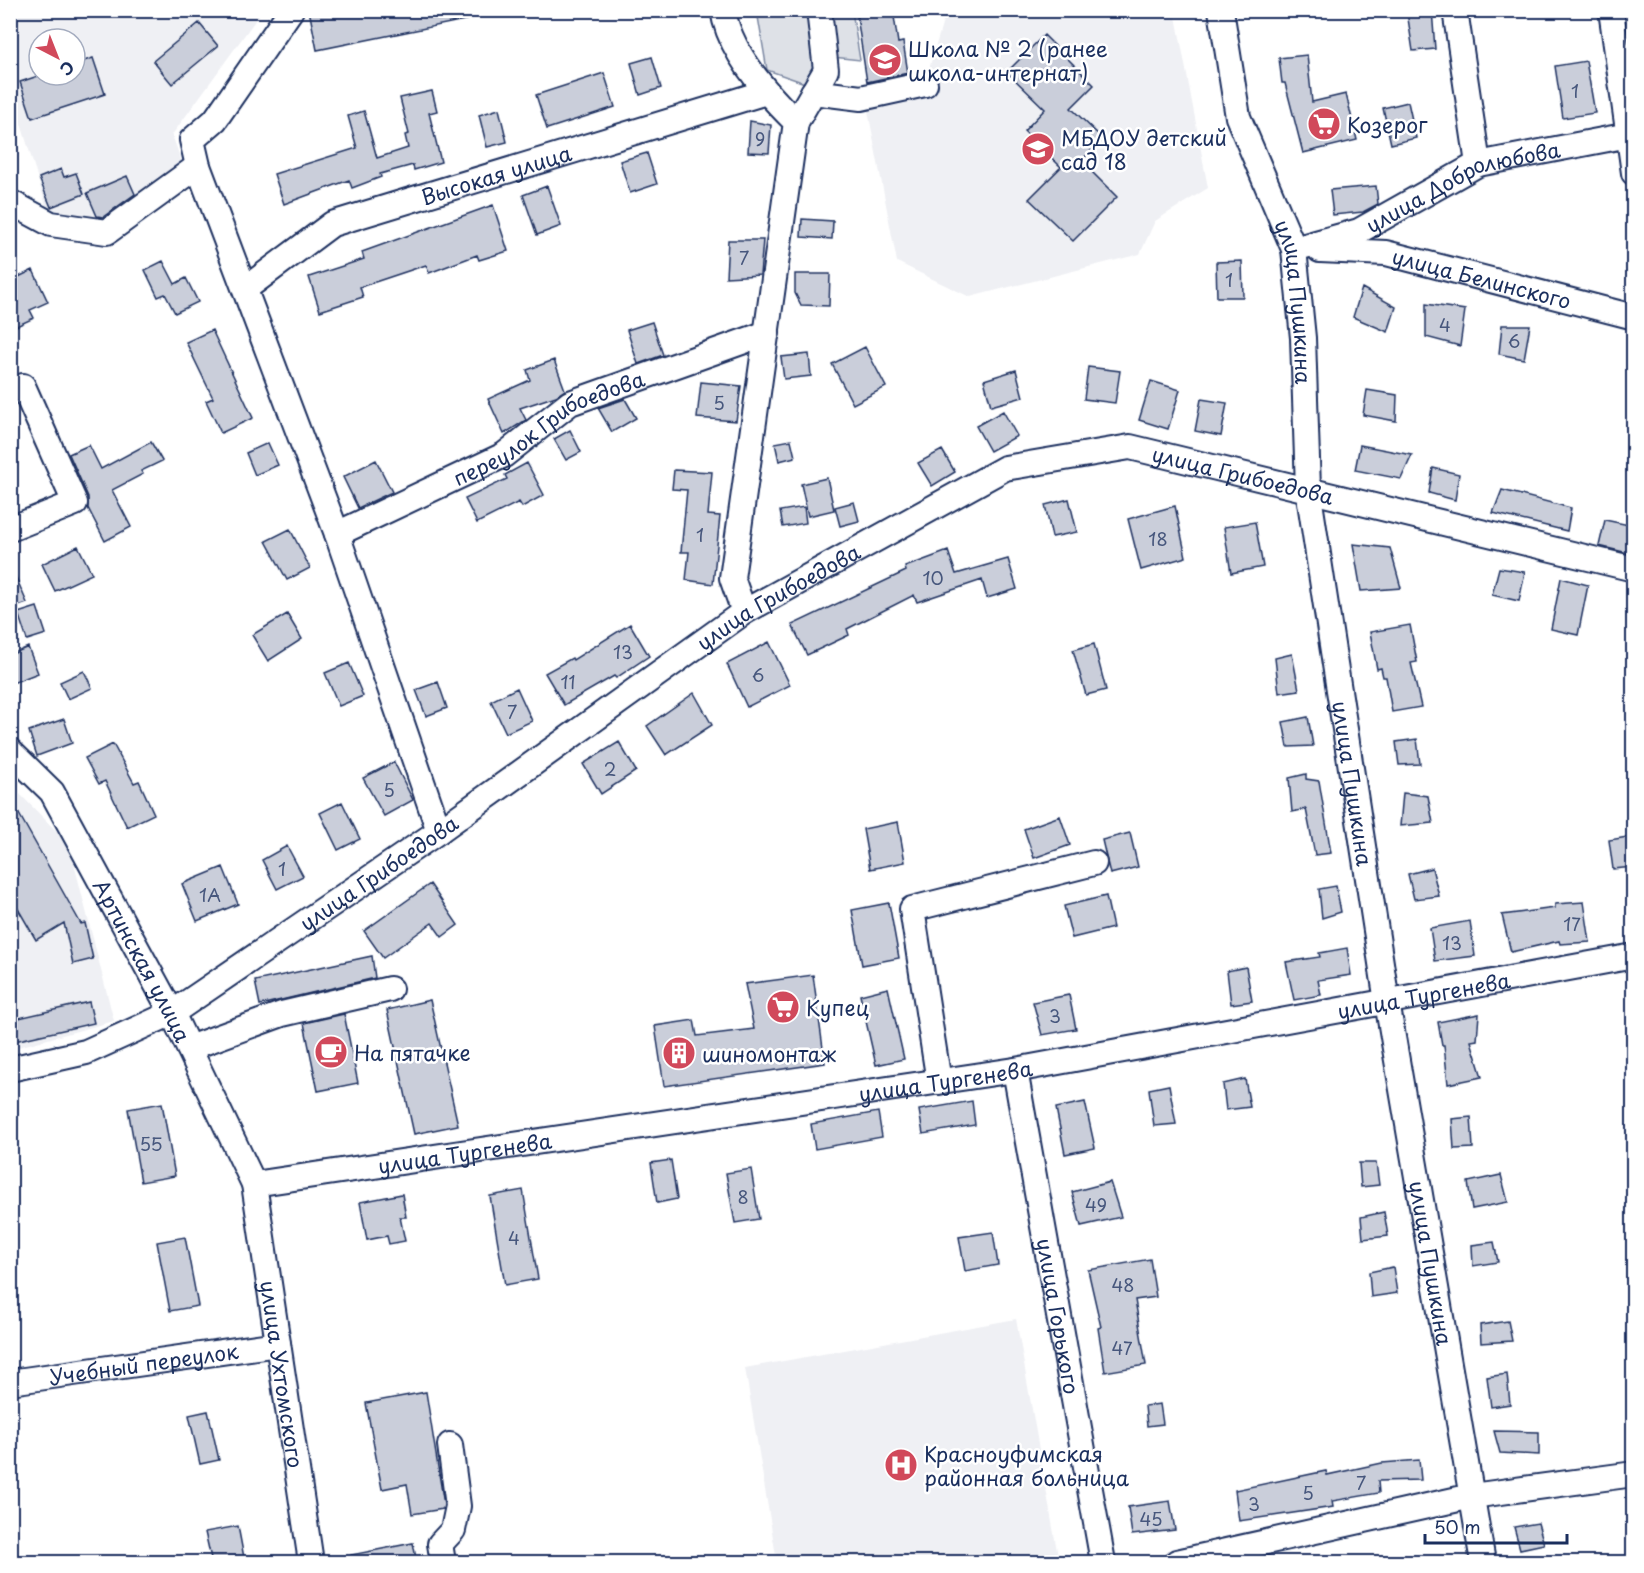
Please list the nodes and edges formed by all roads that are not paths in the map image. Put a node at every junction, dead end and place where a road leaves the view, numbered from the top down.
1 (291, 10) edge
2 (723, 10) edge
3 (819, 10) edge
4 (1221, 10) edge
5 (1455, 10) edge
6 (1611, 10) edge
7 (925, 84) dead end
8 (766, 92) junction
9 (813, 92) junction
10 (796, 122) junction
11 (1631, 134) edge
12 (1478, 164) junction
13 (198, 166) junction
14 (1634, 173) edge
15 (10, 202) edge
16 (1294, 249) junction
17 (245, 289) junction
18 (1634, 316) edge
19 (767, 333) junction
20 (23, 386) dead end
21 (1308, 489) junction
22 (10, 529) edge
23 (337, 534) junction
24 (1634, 569) edge
25 (744, 612) junction
26 (10, 751) edge
27 (440, 831) junction
28 (1094, 863) dead end
29 (1634, 956) edge
30 (390, 989) dead end
31 (1387, 1002) junction
32 (172, 1013) junction
33 (189, 1048) junction
34 (10, 1069) edge
35 (1015, 1071) junction
36 (939, 1082) junction
37 (254, 1184) junction
38 (278, 1344) junction
39 (10, 1382) edge
40 (450, 1445) dead end
41 (1634, 1474) edge
42 (1472, 1496) junction
43 (311, 1563) edge
44 (443, 1563) edge
45 (1103, 1563) edge
46 (1177, 1563) edge
47 (1484, 1563) edge

1 - 13 street
2 - 8 street
3 - 9 street
4 - 16 street, улица Пушкина
5 - 12 street
6 - 11 street
7 - 9 street
8 - 10 street
8 - 17 street, Высокая улица
9 - 10 street
10 - 19 street
11 - 12 street, улица Добролюбова
11 - 14 street
12 - 16 street, улица Добролюбова
13 - 15 street
13 - 17 street
16 - 18 street, улица Белинского
16 - 21 street, улица Пушкина
17 - 23 street
19 - 23 street, переулок Грибоедова
19 - 25 street
20 - 22 street
21 - 24 street, улица Грибоедова
21 - 25 street, улица Грибоедова
21 - 31 street, улица Пушкина
23 - 27 street
25 - 27 street, улица Грибоедова
26 - 32 street, Артинская улица
27 - 32 street, улица Грибоедова
28 - 36 street
29 - 31 street, улица Тургенева
30 - 33 street
31 - 35 street, улица Тургенева
31 - 42 street, улица Пушкина
32 - 33 street, Артинская улица
32 - 34 street, улица Грибоедова
33 - 37 street, Артинская улица
35 - 36 street, улица Тургенева
35 - 45 street, улица Горького
36 - 37 street, улица Тургенева
37 - 38 street, улица Ухтомского
38 - 39 street, Учебный переулок
38 - 43 street, улица Ухтомского
40 - 44 street
41 - 42 street
42 - 46 street
42 - 47 street, улица Пушкина

